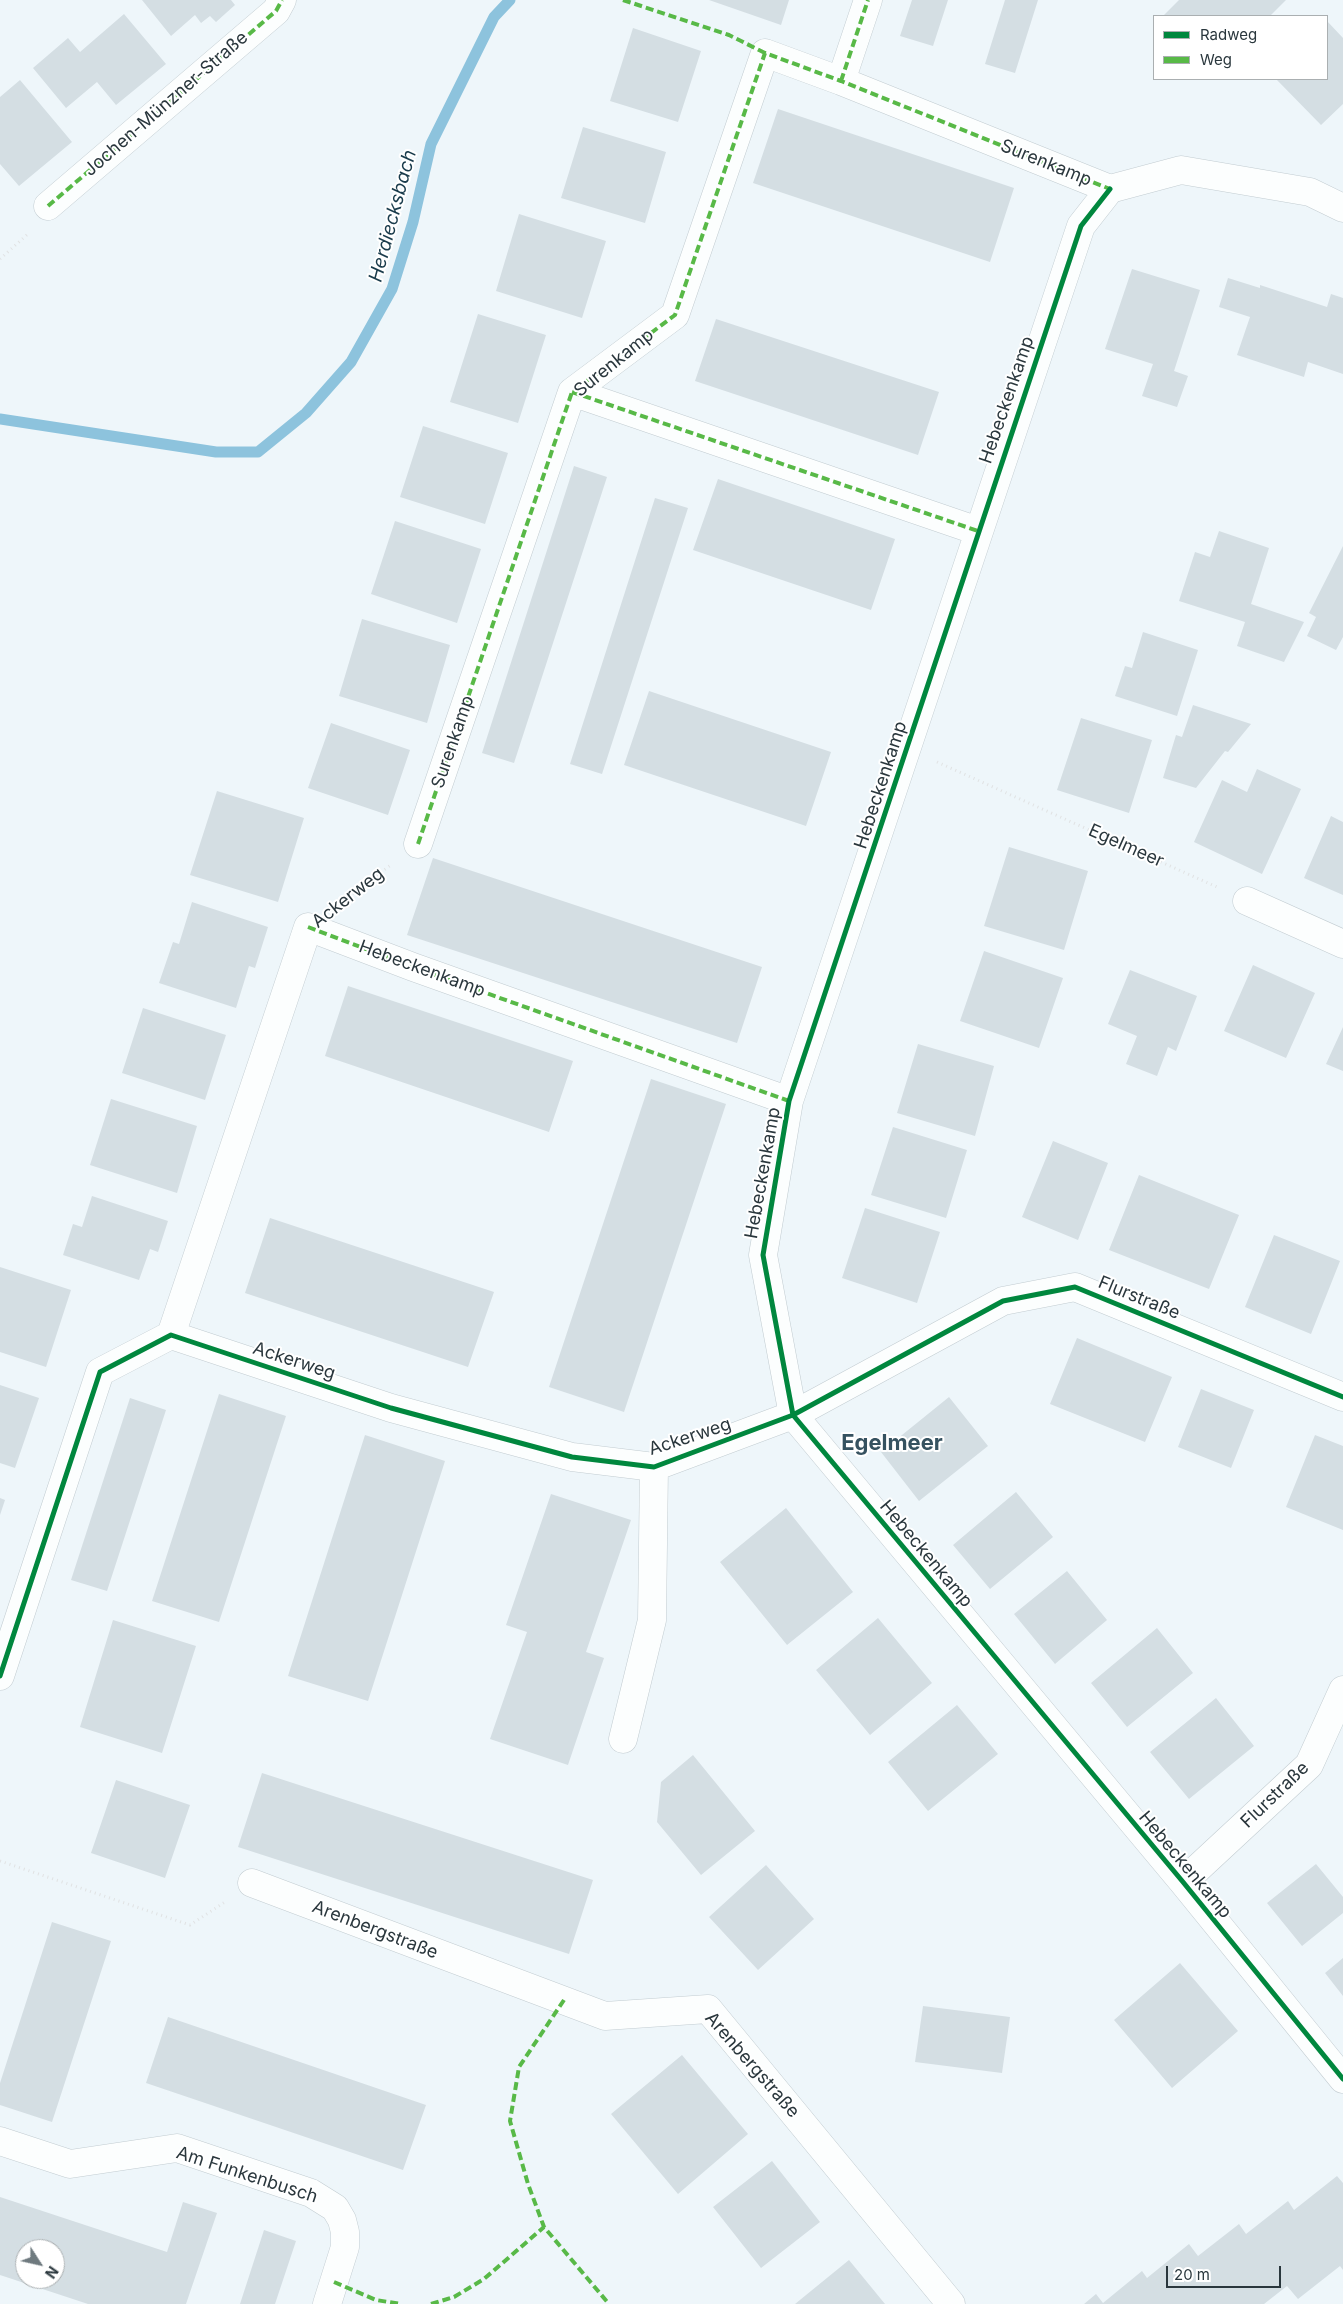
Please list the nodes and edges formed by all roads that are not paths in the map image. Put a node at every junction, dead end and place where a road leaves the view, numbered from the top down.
1 (282, 0) edge
2 (868, 0) edge
3 (842, 81) junction
4 (1110, 188) junction
5 (48, 206) dead end
6 (1343, 208) edge
7 (572, 392) junction
8 (978, 531) junction
9 (418, 844) road end
10 (1247, 901) road end
11 (308, 927) joint
12 (1343, 944) edge
13 (790, 1101) junction
14 (171, 1335) junction
15 (1343, 1397) edge
16 (792, 1415) junction
17 (654, 1467) junction
18 (0, 1676) edge
19 (1343, 1690) edge
20 (623, 1739) dead end
21 (1183, 1882) junction
22 (252, 1883) road end
23 (1343, 2079) edge
24 (0, 2141) edge
25 (327, 2304) edge
26 (951, 2304) edge

1 - 5 street, Jochen-Münzner-Straße
2 - 3 street
3 - 4 street, Surenkamp
3 - 7 street, Surenkamp
4 - 6 street, Surenkamp
4 - 8 street, Hebeckenkamp
7 - 8 street
7 - 9 street, Surenkamp
8 - 13 street, Hebeckenkamp
10 - 12 street
11 - 13 street, Hebeckenkamp
11 - 14 street, Ackerweg
13 - 16 street, Hebeckenkamp
14 - 17 street, Ackerweg
14 - 18 street
15 - 16 street, Flurstraße
16 - 17 street, Ackerweg
16 - 21 street, Hebeckenkamp
17 - 20 street
19 - 21 street, Flurstraße
21 - 23 street, Hebeckenkamp
22 - 26 street, Arenbergstraße
24 - 25 street, Am Funkenbusch

